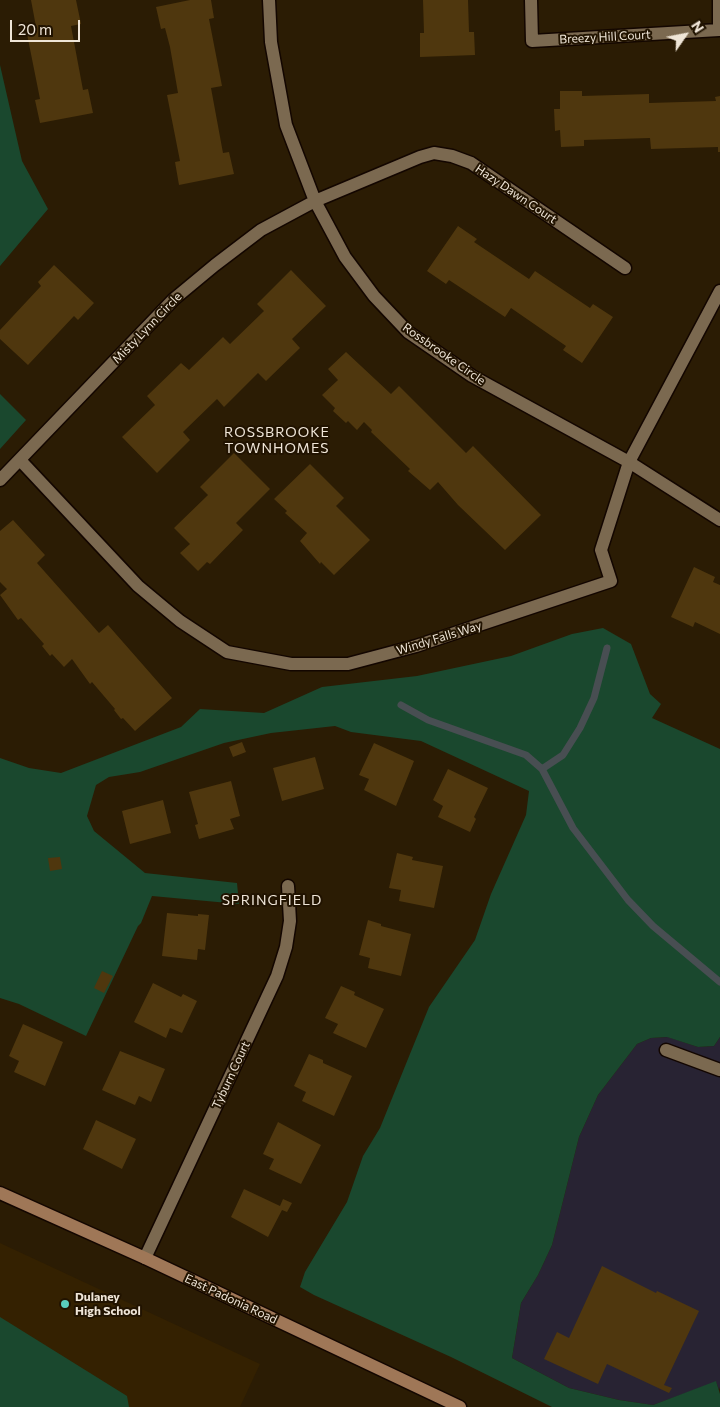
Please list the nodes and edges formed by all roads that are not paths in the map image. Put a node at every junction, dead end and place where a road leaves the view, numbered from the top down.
1 (269, 0) edge
2 (531, 0) edge
3 (719, 0) edge
4 (315, 201) junction
5 (625, 268) dead end
6 (720, 291) edge
7 (20, 460) junction
8 (629, 462) junction
9 (0, 480) edge
10 (720, 520) edge
11 (288, 886) dead end
12 (666, 1050) dead end
13 (720, 1070) edge
14 (0, 1193) edge
15 (146, 1258) junction
16 (460, 1407) edge

1 - 4 street, Rossbrooke Circle
2 - 3 street, Breezy Hill Court
4 - 5 street, Hazy Dawn Court
4 - 7 street, Misty Lynn Circle
4 - 8 street, Rossbrooke Circle
6 - 8 street, Windy Falls Way
7 - 8 street, Windy Falls Way
7 - 9 street, Misty Lynn Circle
8 - 10 street, Rossbrooke Circle
11 - 15 street, Tyburn Court
12 - 13 street
14 - 15 street, East Padonia Road
15 - 16 street, East Padonia Road

